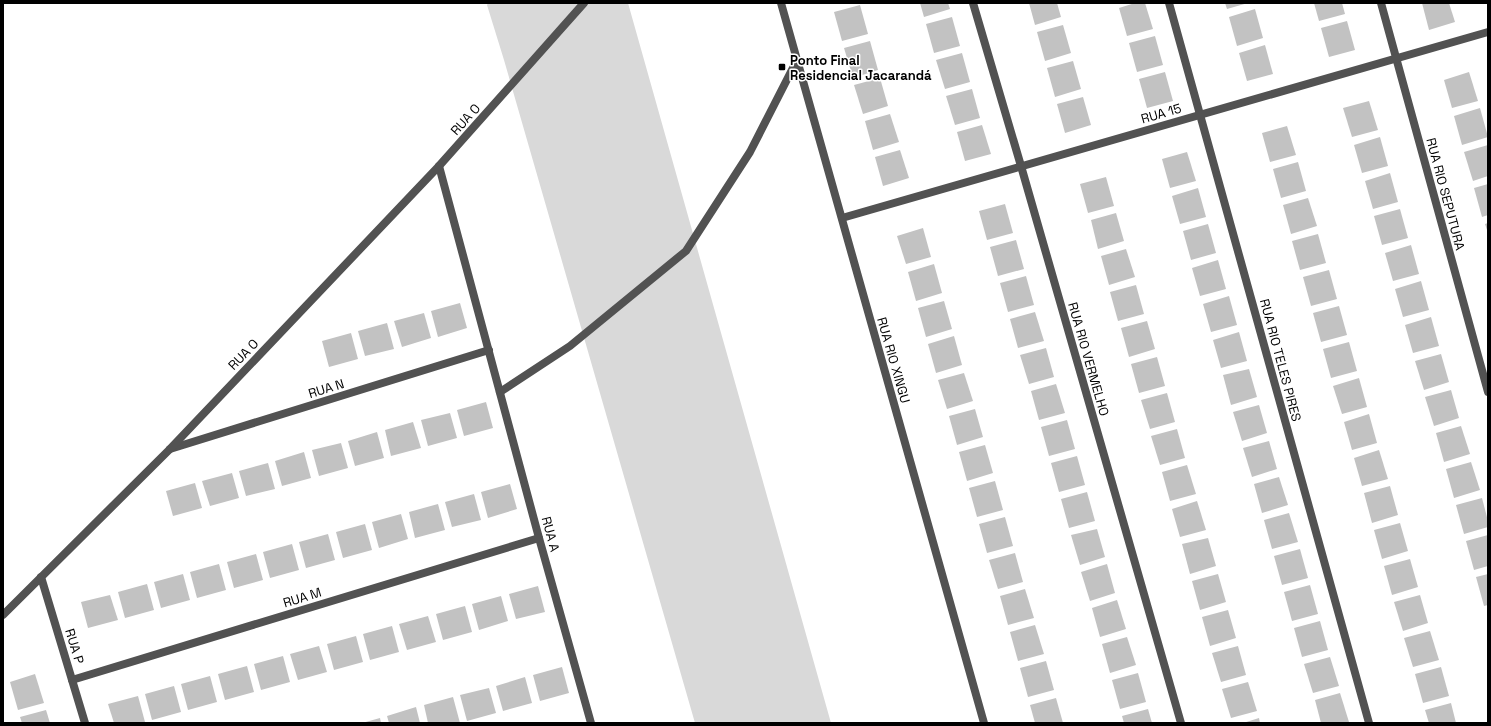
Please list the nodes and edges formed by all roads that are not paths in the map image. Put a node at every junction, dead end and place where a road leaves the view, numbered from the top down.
1 (584, 3) edge
2 (781, 3) edge
3 (973, 3) edge
4 (1169, 3) edge
5 (1381, 3) edge
6 (1488, 32) edge
7 (1396, 58) junction
8 (797, 60) junction
9 (1200, 114) junction
10 (439, 166) junction
11 (1021, 166) junction
12 (842, 218) junction
13 (489, 350) junction
14 (500, 392) junction
15 (1488, 392) edge
16 (170, 449) junction
17 (539, 538) junction
18 (41, 577) junction
19 (3, 615) edge
20 (72, 680) junction
21 (85, 723) edge
22 (592, 723) edge
23 (984, 723) edge
24 (1181, 723) edge
25 (1369, 723) edge

1 - 10 street, RUA O
2 - 8 street, RUA RIO XINGU
3 - 11 street, RUA RIO VERMELHO
4 - 9 street, RUA RIO TELES PIRES
5 - 7 street, RUA RIO SEPUTURA
6 - 7 street, RUA 15
7 - 9 street, RUA 15
7 - 15 street, RUA RIO SEPUTURA
8 - 12 street, RUA RIO XINGU
8 - 14 street
9 - 11 street, RUA 15
9 - 25 street, RUA RIO TELES PIRES
10 - 13 street, RUA A
10 - 16 street, RUA O
11 - 12 street, RUA 15
11 - 24 street, RUA RIO VERMELHO
12 - 23 street, RUA RIO XINGU
13 - 14 street, RUA A
13 - 16 street, RUA N
14 - 17 street, RUA A
16 - 18 street, RUA O
17 - 20 street, RUA M
17 - 22 street, RUA A
18 - 19 street, RUA O
18 - 20 street, RUA P
20 - 21 street, RUA P

